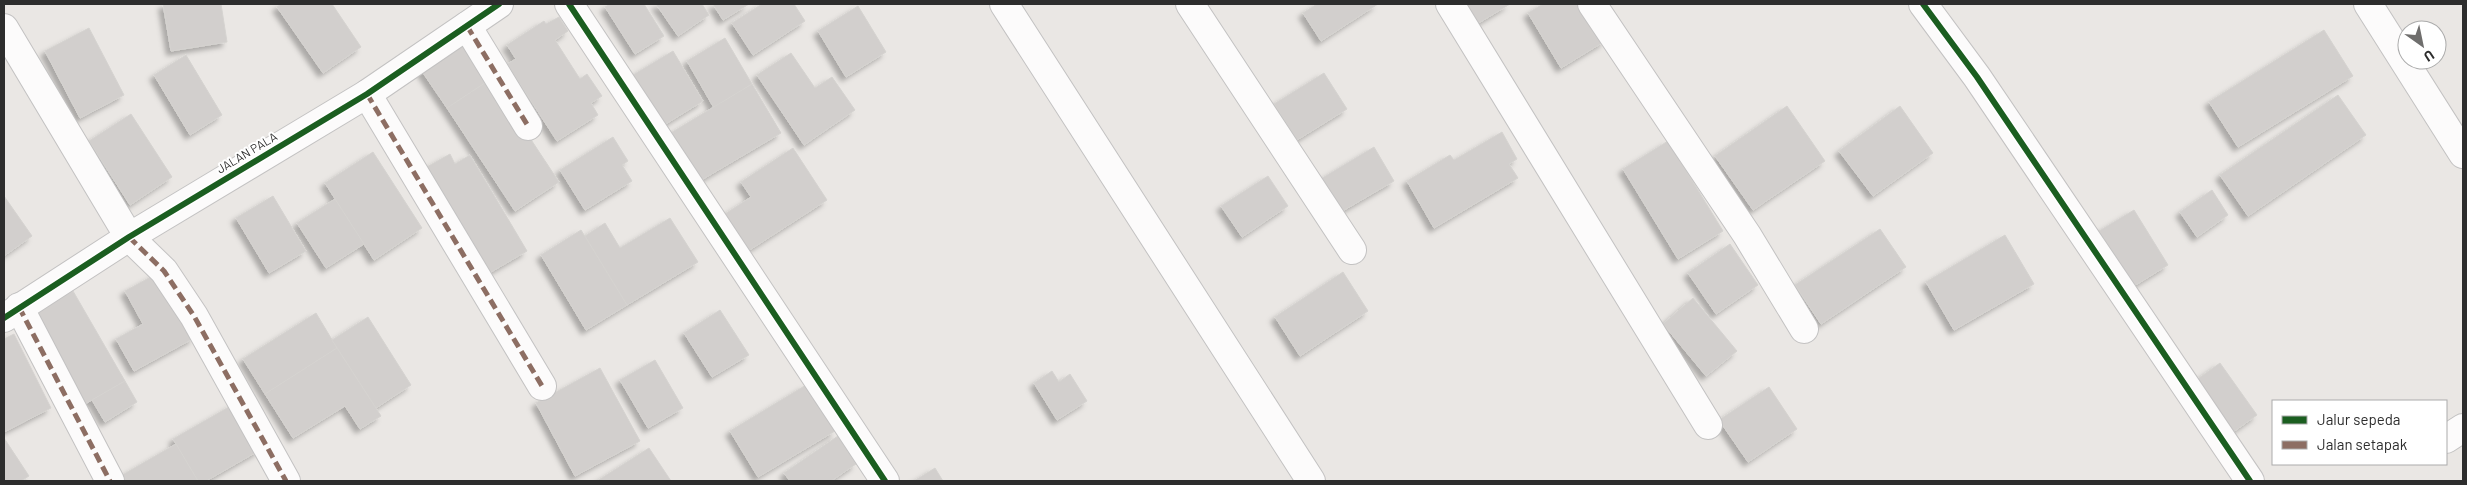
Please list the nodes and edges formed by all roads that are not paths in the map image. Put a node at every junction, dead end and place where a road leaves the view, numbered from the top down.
1 (499, 4) edge
2 (569, 4) edge
3 (1004, 4) edge
4 (1190, 4) edge
5 (1450, 4) edge
6 (1592, 4) edge
7 (1923, 4) edge
8 (2368, 4) edge
9 (467, 26) junction
10 (4, 28) edge
11 (367, 94) junction
12 (528, 126) dead end
13 (2463, 154) edge
14 (129, 237) junction
15 (1352, 250) dead end
16 (11, 312) edge
17 (1804, 329) dead end
18 (542, 386) dead end
19 (1708, 425) dead end
20 (2463, 428) edge
21 (2447, 438) edge
22 (110, 481) edge
23 (286, 481) edge
24 (885, 481) edge
25 (1311, 481) edge
26 (2250, 481) edge

1 - 9 street, JALAN PALA
2 - 24 street
3 - 25 street
4 - 15 street
5 - 19 street
6 - 17 street
7 - 26 street
8 - 13 street
9 - 11 street, JALAN PALA
9 - 12 street
10 - 14 street
11 - 14 street, JALAN PALA
11 - 18 street
14 - 16 street, JALAN PALA
14 - 23 street
16 - 22 street
20 - 21 street

